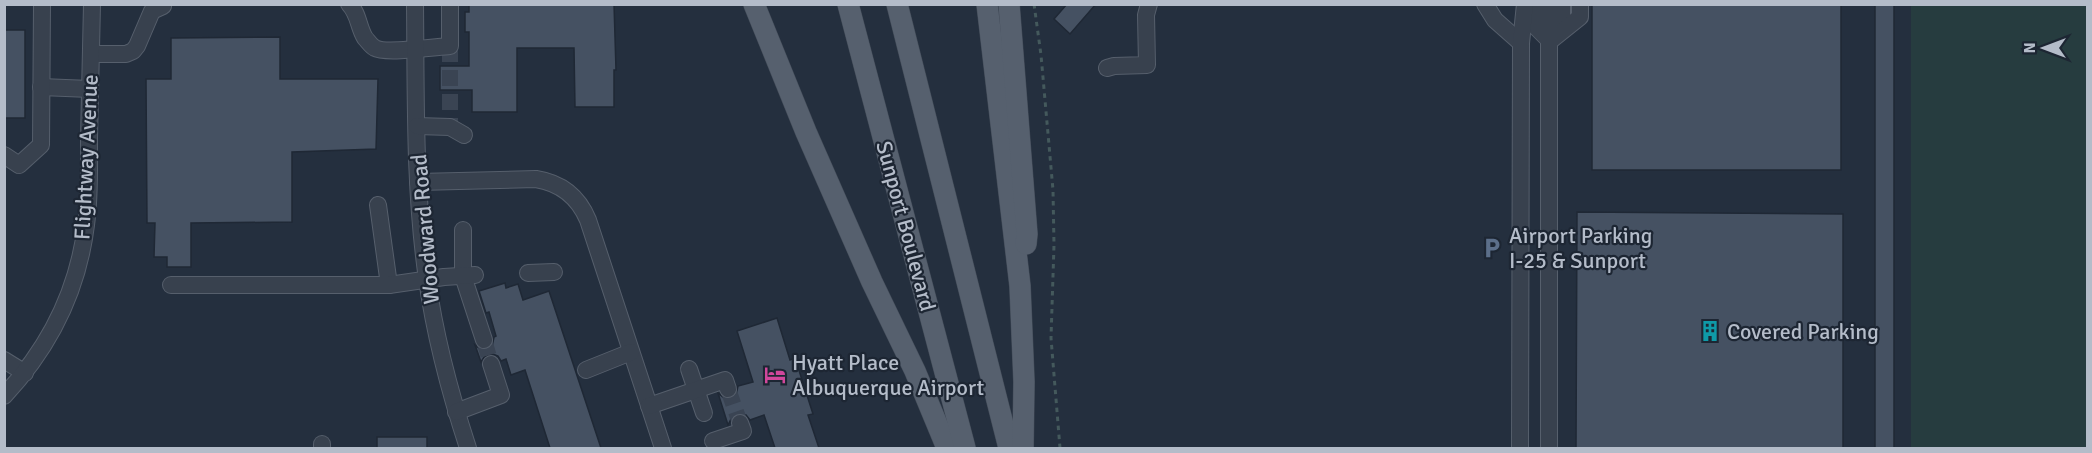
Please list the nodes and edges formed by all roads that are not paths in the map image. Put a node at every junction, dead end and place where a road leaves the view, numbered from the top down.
1 (42, 4) edge
2 (92, 4) edge
3 (349, 4) edge
4 (415, 4) edge
5 (450, 4) edge
6 (753, 4) edge
7 (848, 4) edge
8 (897, 4) edge
9 (987, 4) edge
10 (1009, 4) edge
11 (1149, 4) edge
12 (1485, 4) edge
13 (1512, 4) edge
14 (1525, 4) edge
15 (1537, 4) edge
16 (1549, 4) edge
17 (1562, 4) edge
18 (1580, 4) edge
19 (163, 6) edge
20 (1550, 41) junction
21 (1521, 43) junction
22 (415, 48) junction
23 (91, 54) junction
24 (1107, 68) dead end
25 (41, 87) junction
26 (90, 89) junction
27 (417, 126) junction
28 (464, 135) dead end
29 (4, 155) edge
30 (418, 182) junction
31 (378, 205) dead end
32 (463, 230) dead end
33 (1521, 235) junction
34 (1549, 235) junction
35 (554, 272) dead end
36 (528, 273) dead end
37 (469, 276) junction
38 (1549, 277) junction
39 (1521, 278) junction
40 (427, 280) junction
41 (171, 285) dead end
42 (389, 285) junction
43 (1020, 286) junction
44 (1520, 322) junction
45 (1549, 322) junction
46 (484, 340) tunnel mouth
47 (631, 352) junction
48 (4, 360) edge
49 (1520, 363) junction
50 (492, 364) tunnel mouth
51 (1549, 364) junction
52 (586, 369) dead end
53 (689, 369) dead end
54 (25, 373) junction
55 (728, 389) dead end
56 (697, 390) junction
57 (4, 396) edge
58 (649, 406) junction
59 (1520, 406) junction
60 (1549, 407) junction
61 (456, 412) junction
62 (704, 413) dead end
63 (740, 423) dead end
64 (713, 441) dead end
65 (468, 448) edge
66 (663, 448) edge
67 (947, 448) edge
68 (964, 448) edge
69 (1009, 448) edge
70 (1023, 448) edge
71 (1520, 448) edge
72 (1549, 448) edge

1 - 25 street
2 - 23 street, Flightway Avenue
3 - 22 street
4 - 22 street, Woodward Road
5 - 22 street
6 - 67 main road
7 - 68 main road, Sunport Boulevard
8 - 69 main road, Sunport Boulevard
9 - 43 main road
10 - 43 main road
11 - 24 street
12 - 21 street
13 - 21 street
14 - 21 street
15 - 20 street
16 - 20 street
17 - 20 street
18 - 20 street
19 - 23 street
20 - 34 street
21 - 33 street
22 - 27 street, Woodward Road
23 - 26 street, Flightway Avenue
25 - 26 street
25 - 29 street
26 - 54 street, Flightway Avenue
27 - 28 street
27 - 30 street, Woodward Road
30 - 40 street, Woodward Road
30 - 47 street
31 - 42 street
32 - 37 street
33 - 34 street
33 - 39 street
34 - 38 street
35 - 36 street
37 - 40 street
37 - 46 street
38 - 39 street
38 - 45 street
39 - 44 street
40 - 42 street
40 - 61 street, Woodward Road
41 - 42 street
43 - 70 main road
44 - 45 street
44 - 49 street
45 - 51 street
47 - 52 street
47 - 58 street
48 - 54 street
49 - 51 street
49 - 59 street
50 - 61 street
51 - 60 street
53 - 56 street
54 - 57 street, Flightway Avenue
55 - 56 street
56 - 58 street
56 - 62 street
58 - 66 street
59 - 60 street
59 - 71 street
60 - 72 street
61 - 65 street, Woodward Road
63 - 64 street
71 - 72 street

